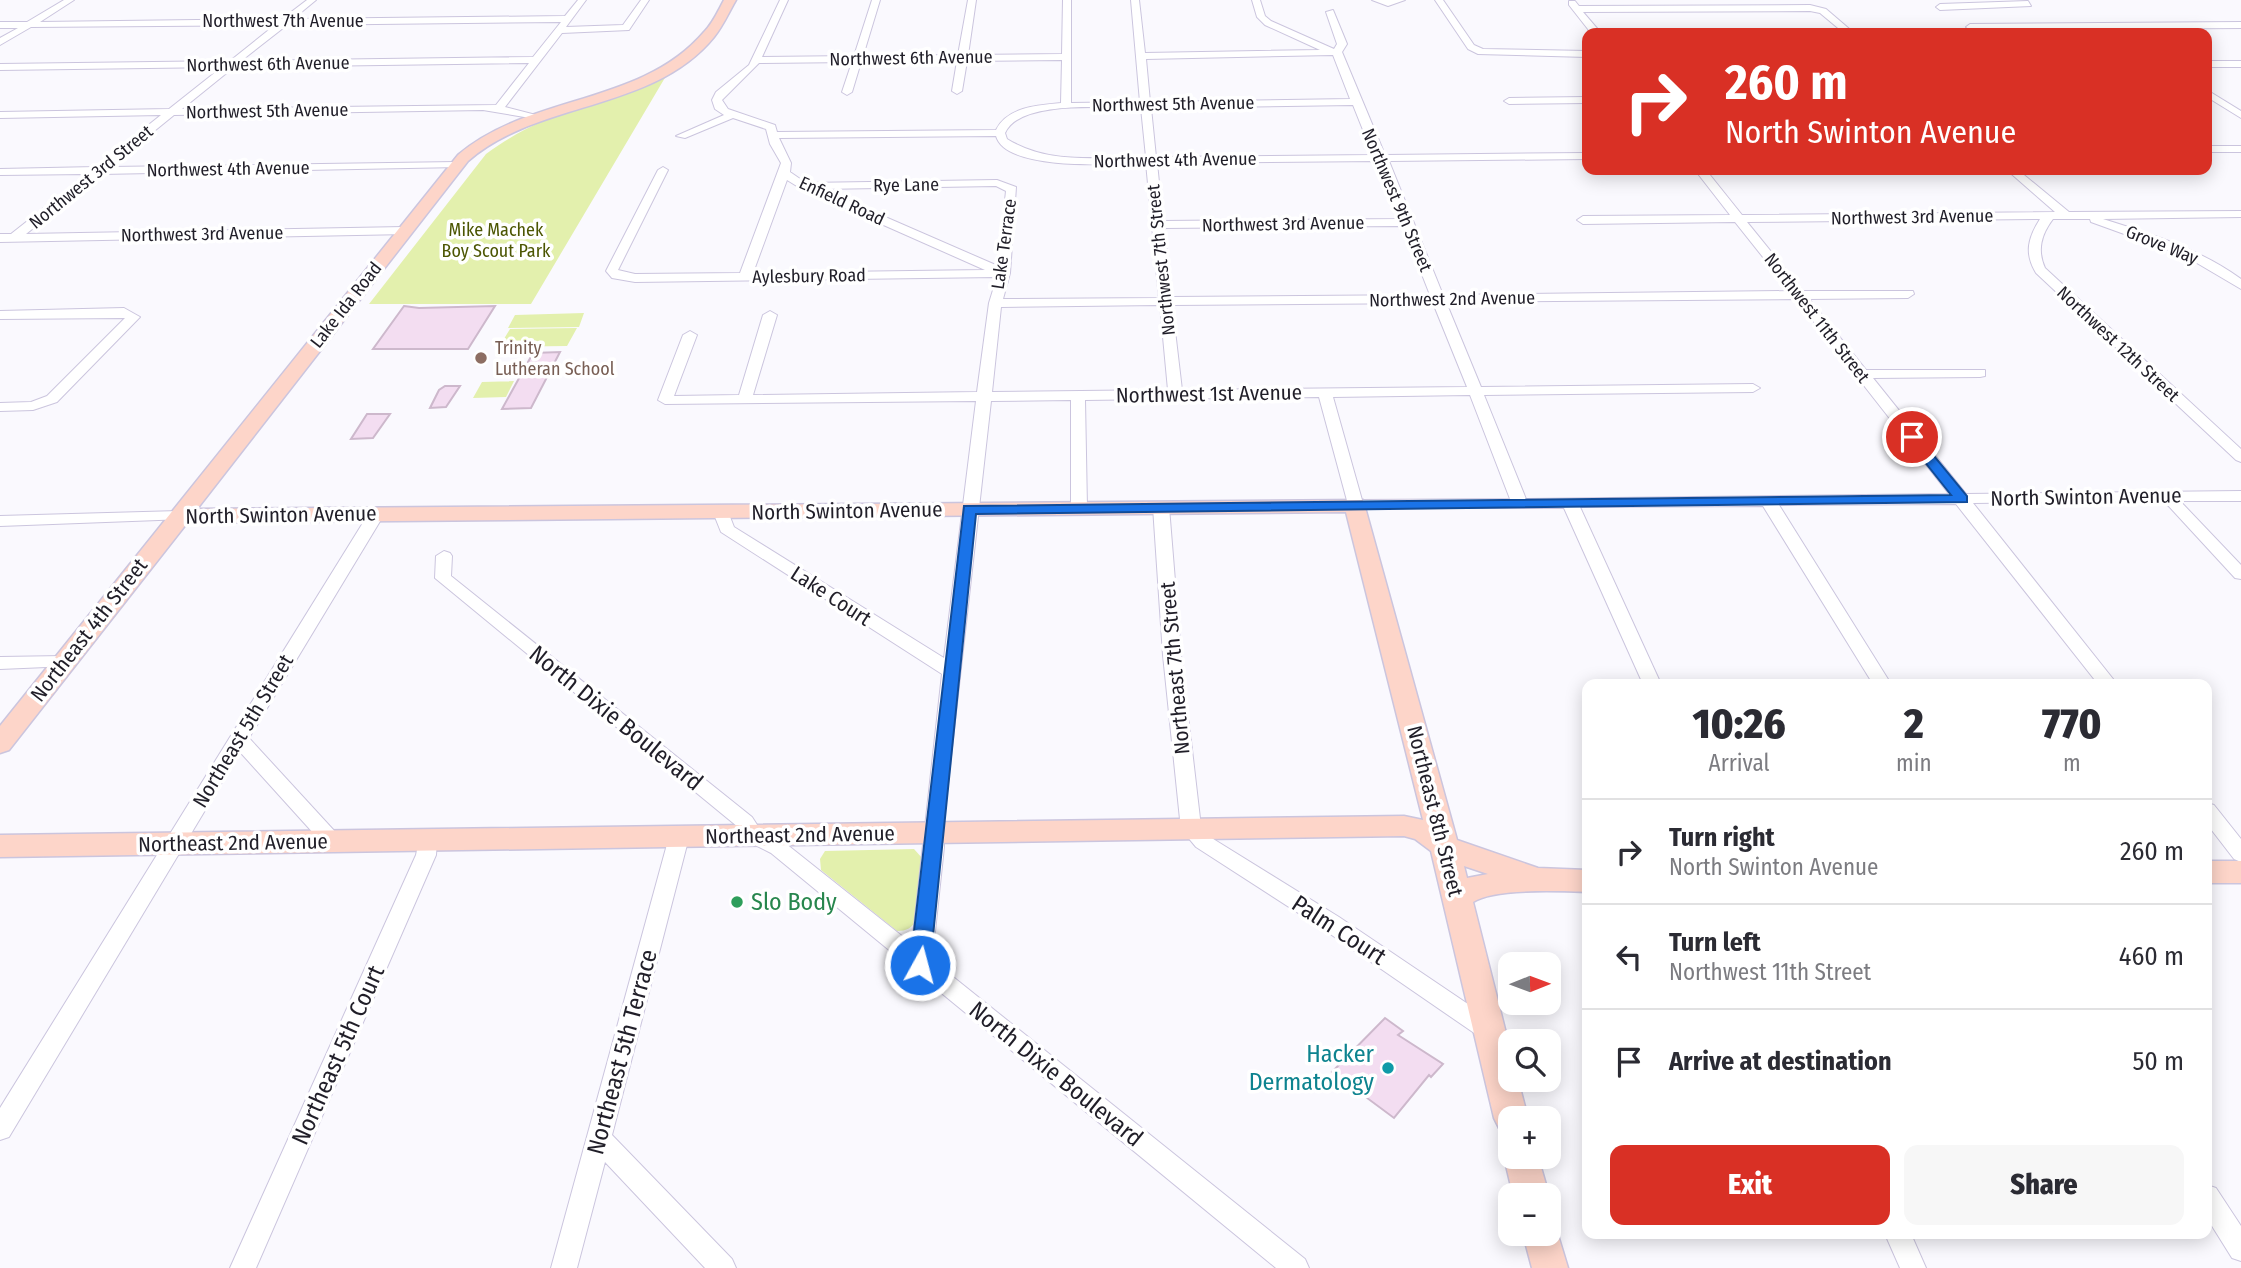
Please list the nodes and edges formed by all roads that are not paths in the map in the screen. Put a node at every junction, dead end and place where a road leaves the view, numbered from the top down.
1 (70, 0) edge
2 (312, 0) edge
3 (582, 0) edge
4 (645, 0) edge
5 (716, 0) edge
6 (730, 0) edge
7 (784, 0) edge
8 (876, 0) edge
9 (972, 0) edge
10 (1067, 0) edge
11 (1135, 0) edge
12 (1256, 0) edge
13 (1376, 0) edge
14 (1401, 0) edge
15 (1439, 0) edge
16 (1597, 0) edge
17 (1573, 4) edge
18 (2028, 4) dead end
19 (1330, 12) dead end
20 (566, 19) junction
21 (285, 21) junction
22 (31, 24) junction
23 (2241, 24) edge
24 (0, 25) edge
25 (2098, 26) junction
26 (707, 27) junction
27 (1970, 27) joint
28 (1592, 28) edge
29 (1843, 28) edge
30 (2101, 28) edge
31 (558, 30) junction
32 (0, 43) edge
33 (1337, 52) junction
34 (1582, 52) edge
35 (1141, 56) junction
36 (962, 57) junction
37 (1067, 57) junction
38 (858, 58) junction
39 (535, 60) junction
40 (756, 60) junction
41 (232, 64) junction
42 (2212, 64) edge
43 (2241, 64) edge
44 (0, 67) edge
45 (957, 91) dead end
46 (847, 92) dead end
47 (2212, 96) edge
48 (1582, 100) edge
49 (1509, 101) dead end
50 (1356, 102) junction
51 (1145, 104) junction
52 (2223, 104) junction
53 (2241, 104) edge
54 (1066, 106) junction
55 (499, 108) junction
56 (172, 112) junction
57 (0, 115) edge
58 (733, 115) junction
59 (2241, 115) edge
60 (532, 117) junction
61 (1000, 133) junction
62 (681, 135) dead end
63 (774, 135) junction
64 (2212, 149) edge
65 (2241, 149) edge
66 (1582, 156) edge
67 (1382, 158) junction
68 (1151, 160) junction
69 (456, 165) junction
70 (663, 170) dead end
71 (99, 171) junction
72 (0, 172) edge
73 (784, 173) junction
74 (1704, 175) edge
75 (2019, 175) edge
76 (1008, 185) joint
77 (804, 186) junction
78 (2241, 214) edge
79 (2049, 216) junction
80 (2073, 216) junction
81 (1738, 219) junction
82 (1583, 220) dead end
83 (1408, 222) junction
84 (1158, 225) junction
85 (404, 231) junction
86 (15, 237) junction
87 (0, 238) edge
88 (0, 249) edge
89 (1004, 273) junction
90 (745, 277) junction
91 (2241, 285) edge
92 (1908, 294) dead end
93 (1799, 295) junction
94 (1439, 299) junction
95 (1166, 302) junction
96 (995, 303) junction
97 (0, 315) edge
98 (770, 315) dead end
99 (691, 335) dead end
100 (1980, 373) dead end
101 (1861, 374) junction
102 (1753, 388) dead end
103 (1475, 391) junction
104 (1325, 393) junction
105 (1175, 394) junction
106 (1078, 395) junction
107 (986, 396) junction
108 (745, 398) junction
109 (0, 407) edge
110 (2241, 457) edge
111 (2168, 496) junction
112 (2241, 496) edge
113 (1962, 499) junction
114 (1768, 501) junction
115 (1520, 503) junction
116 (1570, 503) junction
117 (1355, 505) junction
118 (1161, 507) junction
119 (1079, 508) junction
120 (970, 509) junction
121 (721, 512) junction
122 (376, 513) junction
123 (179, 516) junction
124 (0, 521) edge
125 (444, 556) dead end
126 (2241, 573) edge
127 (64, 662) junction
128 (0, 663) edge
129 (951, 671) junction
130 (1649, 679) edge
131 (1879, 679) edge
132 (2104, 679) edge
133 (238, 738) junction
134 (0, 744) edge
135 (2212, 816) edge
136 (1191, 829) junction
137 (933, 833) junction
138 (754, 836) junction
139 (680, 837) junction
140 (427, 840) junction
141 (332, 841) junction
142 (174, 844) junction
143 (0, 846) edge
144 (1444, 846) junction
145 (2241, 854) edge
146 (2212, 872) edge
147 (2241, 872) edge
148 (1549, 881) junction
149 (1582, 881) edge
150 (1457, 898) junction
151 (920, 965) junction
152 (1488, 1030) junction
153 (1508, 1106) edge
154 (0, 1129) edge
155 (599, 1139) junction
156 (2212, 1204) edge
157 (1900, 1239) edge
158 (1544, 1246) edge
159 (2241, 1250) edge
160 (243, 1268) edge
161 (564, 1268) edge
162 (723, 1268) edge
163 (1296, 1268) edge
164 (1550, 1268) edge
165 (1913, 1268) edge

1 - 22 street
2 - 21 street, Northwest 3rd Street
3 - 20 street
4 - 31 street
5 - 26 street, Lake Ida Road
6 - 26 street, Lake Ida Road
7 - 40 street
8 - 38 street
9 - 36 street
10 - 37 street
11 - 35 street, Northwest 7th Street
12 - 33 street
13 - 14 street
15 - 34 street
16 - 17 street
17 - 28 street
17 - 29 street
18 - 27 street
19 - 33 street, Northwest 9th Street
20 - 21 street, Northwest 7th Avenue
20 - 31 street
21 - 22 street, Northwest 7th Avenue
21 - 41 street, Northwest 3rd Street
22 - 24 street, Northwest 7th Avenue
22 - 32 street
23 - 25 street
25 - 27 street
25 - 30 street
26 - 60 street, Lake Ida Road
31 - 39 street
33 - 35 street
33 - 50 street, Northwest 9th Street
35 - 51 street, Northwest 7th Street
36 - 37 street, Northwest 6th Avenue
36 - 38 street, Northwest 6th Avenue
36 - 45 street
37 - 54 street
38 - 40 street, Northwest 6th Avenue
38 - 46 street
39 - 41 street, Northwest 6th Avenue
39 - 55 street
40 - 58 street
41 - 44 street, Northwest 6th Avenue
41 - 56 street, Northwest 3rd Street
42 - 43 street
47 - 52 street
48 - 49 street
50 - 51 street, Northwest 5th Avenue
50 - 67 street, Northwest 9th Street
51 - 54 street, Northwest 5th Avenue
51 - 68 street, Northwest 7th Street
52 - 53 street
52 - 59 street
54 - 61 street, Northwest 5th Avenue
55 - 56 street, Northwest 5th Avenue
55 - 60 street, Northwest 5th Avenue
56 - 57 street, Northwest 5th Avenue
56 - 71 street, Northwest 3rd Street
58 - 62 street
58 - 63 street
60 - 69 street, Lake Ida Road
61 - 63 street
61 - 68 street, Northwest 4th Avenue
63 - 73 street, Enfield Road
64 - 65 street
66 - 67 street, Northwest 4th Avenue
67 - 68 street, Northwest 4th Avenue
67 - 83 street, Northwest 9th Street
68 - 84 street, Northwest 7th Street
69 - 71 street, Northwest 4th Avenue
69 - 85 street, Lake Ida Road
70 - 90 street, Aylesbury Road
71 - 72 street, Northwest 4th Avenue
71 - 86 street, Northwest 3rd Street
73 - 77 street, Enfield Road
73 - 90 street
74 - 81 street, Northwest 11th Street
75 - 80 street
76 - 77 street, Rye Lane
76 - 89 street, Lake Terrace
77 - 89 street, Enfield Road
78 - 80 street, Northwest 3rd Avenue
79 - 80 street, Northwest 3rd Avenue
79 - 81 street, Northwest 3rd Avenue
79 - 110 street, Northwest 12th Street
80 - 91 street, Grove Way
81 - 82 street, Northwest 3rd Avenue
81 - 93 street, Northwest 11th Street
83 - 84 street, Northwest 3rd Avenue
83 - 94 street, Northwest 9th Street
84 - 95 street, Northwest 7th Street
85 - 86 street, Northwest 3rd Avenue
85 - 123 street, Lake Ida Road
86 - 87 street, Northwest 3rd Avenue
86 - 88 street, Northwest 3rd Street
89 - 90 street, Aylesbury Road
89 - 96 street, Lake Terrace
92 - 93 street, Northwest 2nd Avenue
93 - 94 street, Northwest 2nd Avenue
93 - 101 street, Northwest 11th Street
94 - 95 street, Northwest 2nd Avenue
94 - 103 street, Northwest 9th Street
95 - 96 street, Northwest 2nd Avenue
95 - 105 street, Northwest 7th Street
96 - 107 street, Lake Terrace
97 - 109 street
98 - 108 street
99 - 108 street, Northwest 1st Avenue
100 - 101 street
101 - 113 street, Northwest 11th Street
102 - 103 street, Northwest 1st Avenue
103 - 104 street, Northwest 1st Avenue
103 - 115 street, Northwest 9th Street
104 - 105 street, Northwest 1st Avenue
104 - 117 street
105 - 106 street, Northwest 1st Avenue
106 - 107 street, Northwest 1st Avenue
106 - 119 street
107 - 108 street, Northwest 1st Avenue
107 - 120 street, Lake Terrace
111 - 112 street, North Swinton Avenue
111 - 113 street, North Swinton Avenue
111 - 126 street
113 - 114 street, North Swinton Avenue
113 - 132 street, Northwest 11th Street
114 - 116 street, North Swinton Avenue
114 - 131 street
115 - 116 street, North Swinton Avenue
115 - 117 street, North Swinton Avenue
116 - 130 street
117 - 118 street, North Swinton Avenue
117 - 144 street, Northeast 8th Street
118 - 119 street, North Swinton Avenue
118 - 136 street, Northeast 7th Street
119 - 120 street, North Swinton Avenue
120 - 121 street, North Swinton Avenue
120 - 129 street, Lake Terrace
121 - 122 street, North Swinton Avenue
121 - 129 street, Lake Court
122 - 123 street, North Swinton Avenue
122 - 133 street, Northeast 5th Street
123 - 124 street, North Swinton Avenue
123 - 127 street, Northeast 4th Street
125 - 138 street, North Dixie Boulevard
127 - 128 street
127 - 134 street, Northeast 4th Street
129 - 137 street, Lake Terrace
133 - 141 street
133 - 142 street, Northeast 5th Street
135 - 145 street
136 - 137 street, Northeast 2nd Avenue
136 - 144 street, Northeast 2nd Avenue
136 - 152 street, Palm Court
137 - 138 street, Northeast 2nd Avenue
137 - 151 street, Lake Terrace
138 - 139 street, Northeast 2nd Avenue
138 - 151 street, North Dixie Boulevard
139 - 140 street, Northeast 2nd Avenue
139 - 155 street, Northeast 5th Terrace
140 - 141 street, Northeast 2nd Avenue
140 - 160 street, Northeast 5th Court
141 - 142 street, Northeast 2nd Avenue
142 - 143 street, Northeast 2nd Avenue
142 - 154 street, Northeast 5th Street
144 - 148 street, Northeast 2nd Avenue
144 - 150 street, Northeast 8th Street
146 - 147 street
148 - 149 street, Northeast 2nd Avenue
148 - 150 street
150 - 152 street, Northeast 8th Street
151 - 163 street, North Dixie Boulevard
152 - 153 street, Northeast 8th Street
155 - 161 street, Northeast 5th Terrace
155 - 162 street
156 - 159 street
157 - 165 street
158 - 164 street

